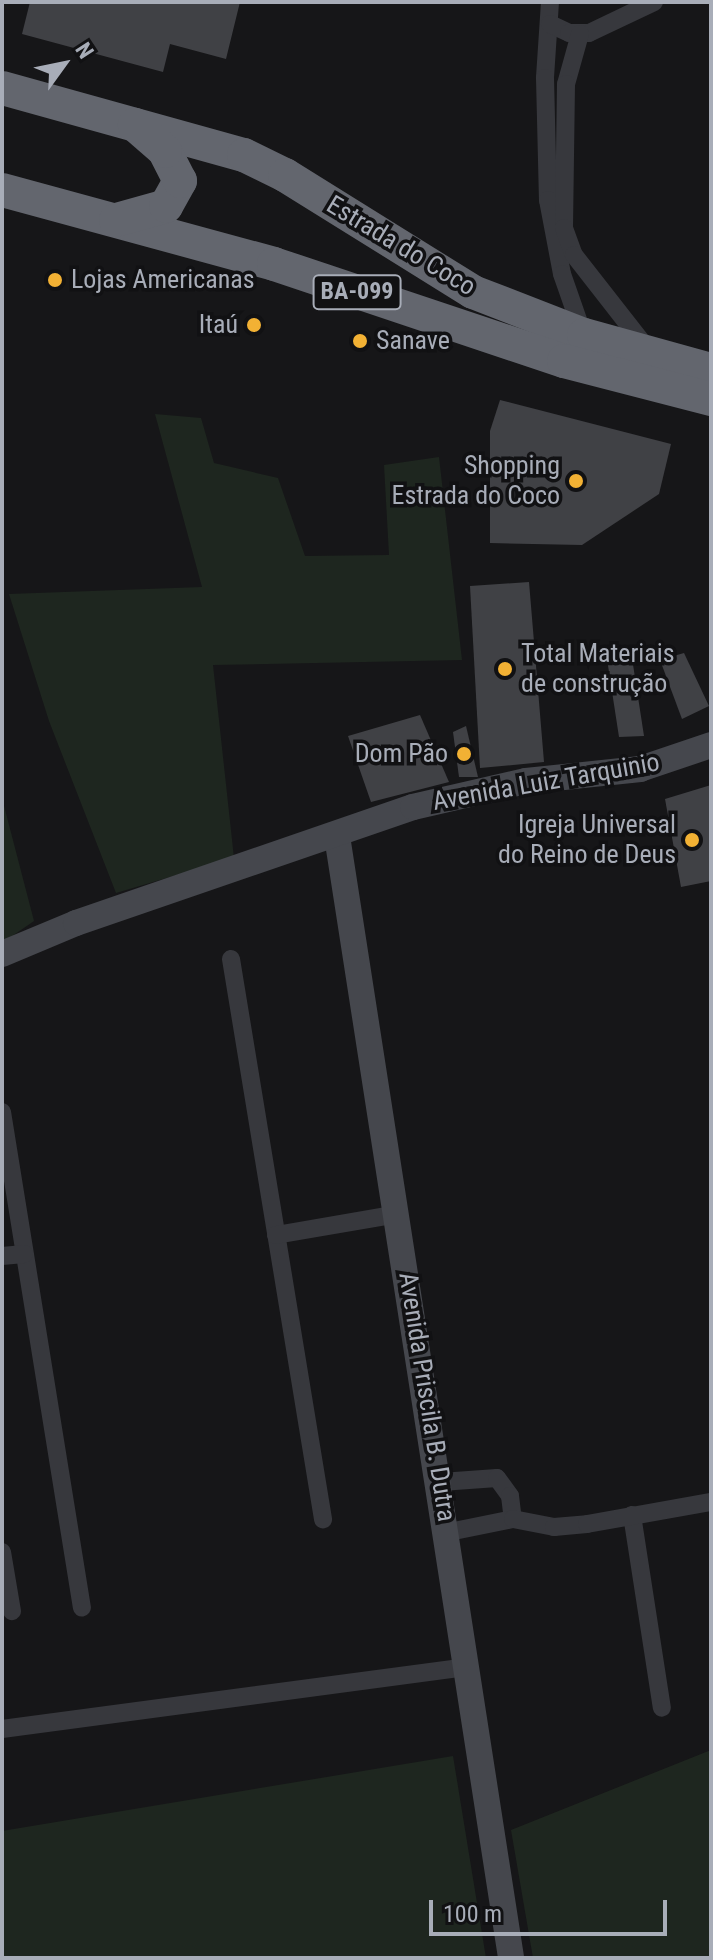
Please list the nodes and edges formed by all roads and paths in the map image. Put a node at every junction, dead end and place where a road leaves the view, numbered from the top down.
1 (550, 2) edge
2 (654, 2) edge
3 (550, 24) junction
4 (580, 34) junction
5 (2, 88) edge
6 (129, 120) junction
7 (554, 145) junction
8 (2, 190) edge
9 (116, 220) junction
10 (557, 221) junction
11 (584, 335) junction
12 (651, 353) junction
13 (707, 365) edge
14 (711, 399) edge
15 (711, 745) edge
16 (337, 836) junction
17 (2, 954) edge
18 (231, 959) dead end
19 (2, 1112) edge
20 (397, 1214) junction
21 (276, 1235) junction
22 (24, 1254) junction
23 (2, 1256) edge
24 (441, 1482) junction
25 (711, 1502) edge
26 (632, 1515) junction
27 (323, 1519) dead end
28 (513, 1519) junction
29 (449, 1532) junction
30 (2, 1552) edge
31 (82, 1608) dead end
32 (12, 1611) dead end
33 (466, 1667) junction
34 (662, 1708) dead end
35 (2, 1729) edge
36 (511, 1958) edge

1 - 3 street
2 - 4 street
3 - 4 street
3 - 7 street
4 - 7 street
5 - 6 highway, Estrada do Coco / BA-099
6 - 9 highway
6 - 11 highway, Estrada do Coco / BA-099
7 - 10 street
8 - 9 highway, Estrada do Coco / BA-099
9 - 14 highway, Estrada do Coco / BA-099
10 - 11 street
10 - 12 street
11 - 12 highway, Estrada do Coco / BA-099
12 - 13 highway, Estrada do Coco / BA-099
15 - 16 street, Avenida Luiz Tarquinio
16 - 17 street, Avenida Luiz Tarquinio
16 - 20 street, Avenida Priscila B. Dutra
18 - 21 street
19 - 22 street
20 - 21 street
20 - 24 street, Avenida Priscila B. Dutra
21 - 27 street
22 - 23 street
22 - 31 street
24 - 28 street
24 - 29 street, Avenida Priscila B. Dutra
25 - 26 street
26 - 28 street
26 - 34 street
28 - 29 street
29 - 33 street, Avenida Priscila B. Dutra
30 - 32 street
33 - 35 street
33 - 36 street, Avenida Priscila B. Dutra

